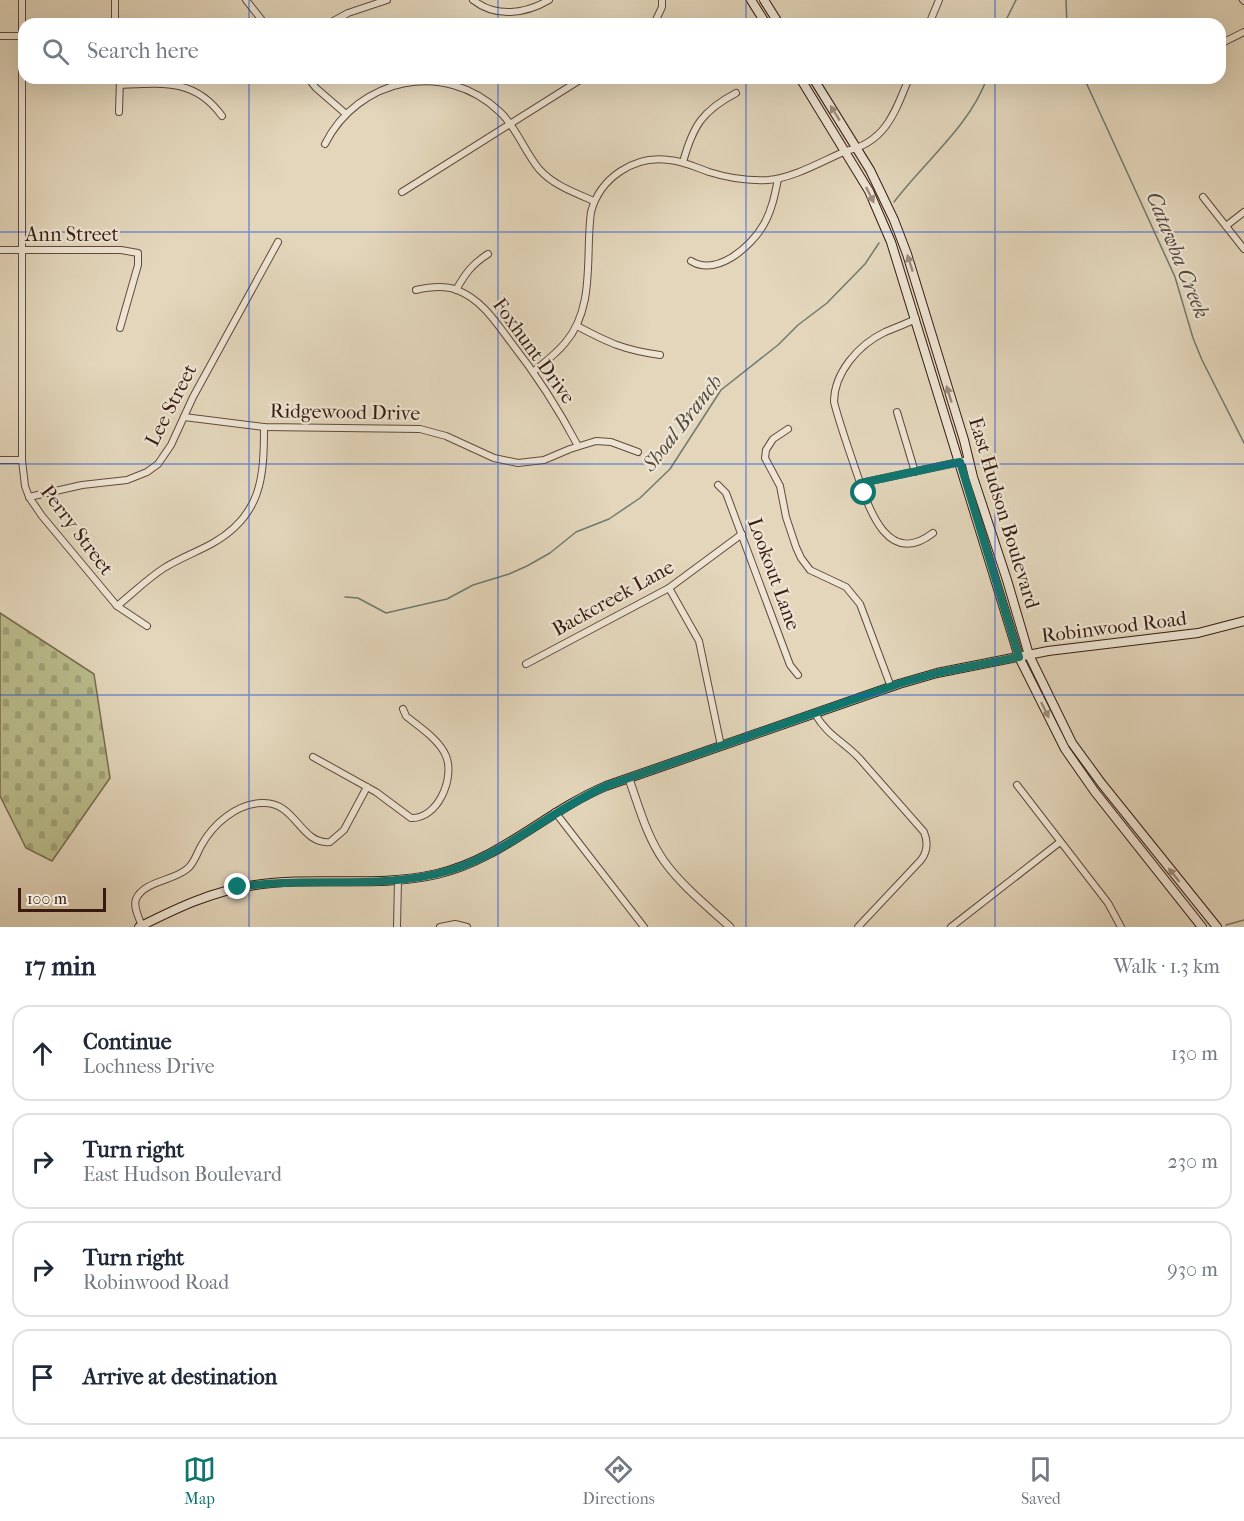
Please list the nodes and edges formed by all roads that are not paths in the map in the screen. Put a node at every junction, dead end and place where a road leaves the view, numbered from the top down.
1 (22, 0) edge
2 (115, 0) edge
3 (246, 0) edge
4 (387, 0) edge
5 (472, 0) edge
6 (549, 0) edge
7 (662, 0) edge
8 (751, 0) edge
9 (764, 0) edge
10 (939, 0) edge
11 (22, 18) edge
12 (115, 18) edge
13 (260, 18) edge
14 (340, 18) edge
15 (657, 18) edge
16 (762, 18) edge
17 (775, 18) edge
18 (932, 18) edge
19 (1244, 32) edge
20 (0, 36) edge
21 (18, 36) edge
22 (1226, 41) edge
23 (23, 84) edge
24 (120, 84) edge
25 (168, 84) edge
26 (313, 84) edge
27 (410, 84) edge
28 (451, 84) edge
29 (573, 84) edge
30 (804, 84) edge
31 (817, 84) edge
32 (906, 84) edge
33 (736, 93) dead end
34 (119, 112) dead end
35 (346, 114) junction
36 (222, 116) dead end
37 (510, 124) junction
38 (325, 144) dead end
39 (857, 148) junction
40 (846, 151) junction
41 (683, 162) junction
42 (778, 179) junction
43 (402, 192) dead end
44 (1203, 197) dead end
45 (594, 201) junction
46 (1244, 212) edge
47 (1226, 226) junction
48 (278, 242) dead end
49 (1244, 249) edge
50 (0, 250) edge
51 (22, 250) junction
52 (488, 254) dead end
53 (691, 261) dead end
54 (416, 290) dead end
55 (456, 290) junction
56 (916, 319) junction
57 (927, 319) junction
58 (577, 326) junction
59 (120, 328) dead end
60 (660, 355) dead end
61 (534, 371) junction
62 (897, 412) dead end
63 (184, 417) junction
64 (264, 427) junction
65 (788, 429) dead end
66 (578, 446) junction
67 (638, 452) dead end
68 (0, 460) edge
69 (22, 460) junction
70 (964, 461) junction
71 (915, 472) junction
72 (861, 483) junction
73 (718, 485) dead end
74 (28, 497) junction
75 (933, 533) dead end
76 (742, 534) junction
77 (669, 588) junction
78 (117, 606) junction
79 (1244, 621) edge
80 (147, 626) dead end
81 (1029, 655) junction
82 (1019, 657) junction
83 (526, 664) dead end
84 (798, 675) dead end
85 (891, 687) junction
86 (403, 709) dead end
87 (814, 714) junction
88 (721, 746) junction
89 (313, 757) dead end
90 (629, 779) junction
91 (1017, 785) dead end
92 (368, 787) junction
93 (555, 812) junction
94 (1060, 842) junction
95 (398, 880) junction
96 (141, 926) edge
97 (397, 927) edge
98 (440, 927) edge
99 (467, 927) edge
100 (644, 927) edge
101 (730, 927) edge
102 (858, 927) edge
103 (951, 927) edge
104 (1121, 927) edge
105 (1202, 927) edge
106 (1217, 927) edge

1 - 11 street, Perry Street
2 - 12 street
3 - 13 street
4 - 14 street
5 - 6 street
7 - 15 street
8 - 16 main road
9 - 17 main road
10 - 18 street
19 - 22 street
20 - 21 street
23 - 51 street, Perry Street
24 - 34 street
25 - 36 street
26 - 35 street
27 - 35 street
28 - 37 street
29 - 37 street
30 - 40 main road, East Hudson Boulevard
39 -> 31 main road, East Hudson Boulevard
32 - 39 street
33 - 41 street
35 - 38 street
37 - 43 street
37 - 45 street
39 - 40 street
57 -> 39 main road, East Hudson Boulevard
40 - 42 street
40 -> 56 main road, East Hudson Boulevard
41 - 42 street
41 - 45 street
42 - 53 street
44 - 47 street
45 - 58 street
46 - 47 street
47 - 49 street
48 - 63 street, Lee Street
50 - 51 street, Ann Street
51 - 59 street, Ann Street
51 - 69 street, Perry Street
52 - 55 street
54 - 55 street, Foxhunt Drive
55 - 61 street, Foxhunt Drive
56 - 57 main road
56 - 70 main road, East Hudson Boulevard
56 - 72 street
70 -> 57 main road, East Hudson Boulevard
58 - 60 street
58 - 61 street
61 - 66 street, Foxhunt Drive
62 - 71 street
63 - 64 street, Ridgewood Drive
63 - 74 street, Lee Street
64 - 66 street, Ridgewood Drive
64 - 78 street
65 - 85 street
66 - 67 street, Ridgewood Drive
68 - 69 street
69 - 74 street, Perry Street
70 - 71 street
70 - 81 main road, East Hudson Boulevard
70 - 82 main road, East Hudson Boulevard
71 - 72 street
72 - 75 street
73 - 76 street, Lookout Lane
74 - 78 street, Perry Street
76 - 77 street, Backcreek Lane
76 - 84 street, Lookout Lane
77 - 83 street, Backcreek Lane
77 - 88 street
78 - 80 street, Perry Street
79 - 81 main road, Robinwood Road
81 - 82 main road, Robinwood Road
106 -> 81 main road, East Hudson Boulevard
82 - 85 main road, Robinwood Road
82 -> 105 main road, East Hudson Boulevard
85 - 87 main road, Robinwood Road
86 - 92 street
87 - 88 main road, Robinwood Road
87 - 102 street
88 - 90 main road, Robinwood Road
89 - 92 street
90 - 93 main road, Robinwood Road
90 - 101 street
91 - 94 street
92 - 96 street
93 - 95 main road, Robinwood Road
93 - 100 street
94 - 103 street
94 - 104 street
95 - 96 main road, Robinwood Road
95 - 97 street
98 - 99 street

